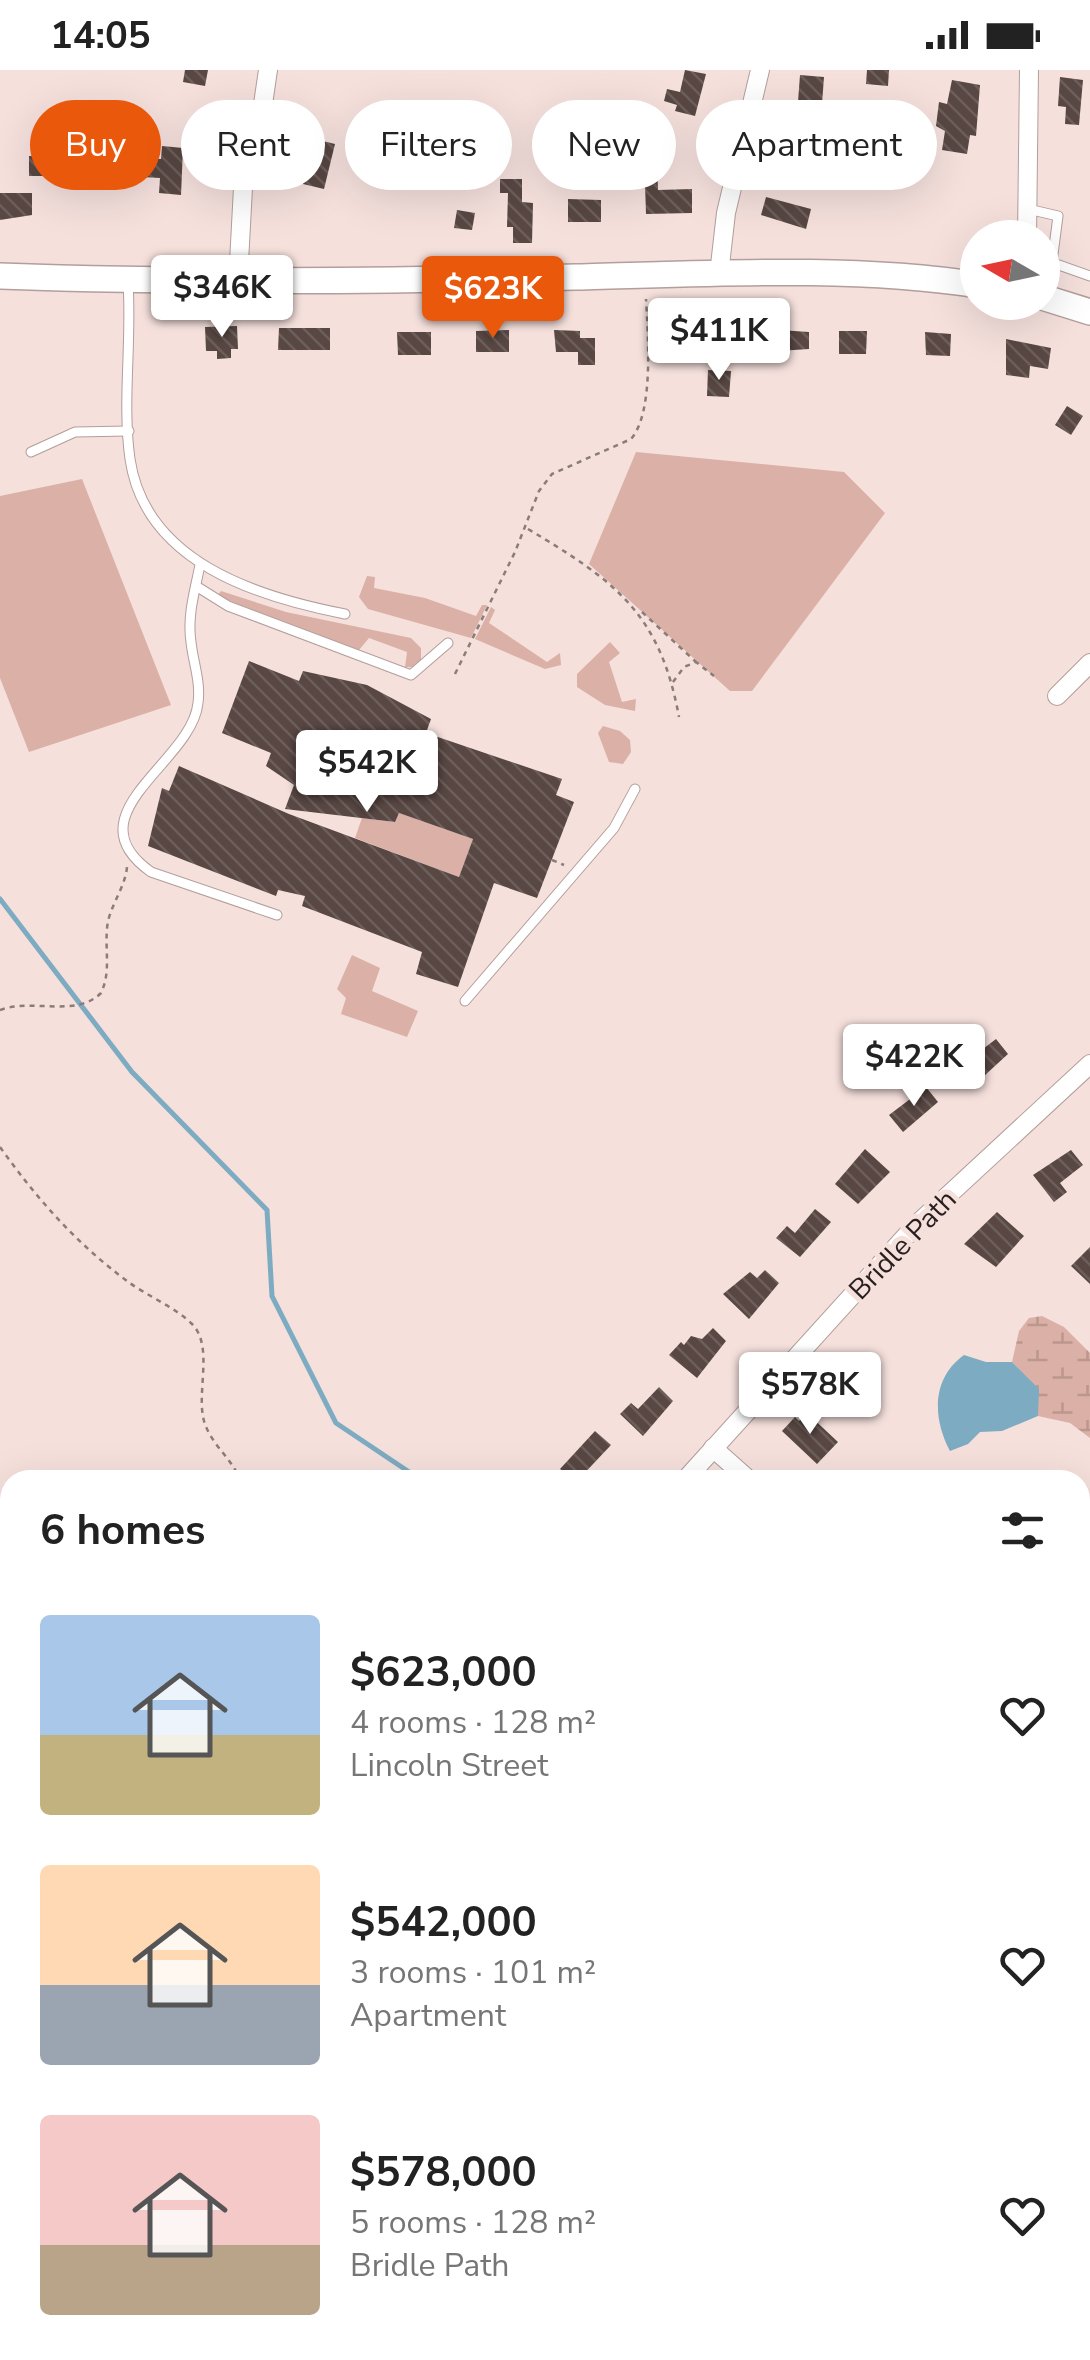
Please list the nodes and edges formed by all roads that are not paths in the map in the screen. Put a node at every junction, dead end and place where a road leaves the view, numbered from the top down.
1 (268, 70) edge
2 (760, 70) edge
3 (1029, 70) edge
4 (1028, 208) junction
5 (1028, 220) edge
6 (1057, 220) edge
7 (1060, 265) edge
8 (719, 274) junction
9 (0, 276) edge
10 (1090, 276) edge
11 (128, 280) junction
12 (238, 281) junction
13 (960, 282) edge
14 (1060, 303) edge
15 (1090, 312) edge
16 (129, 431) junction
17 (31, 452) dead end
18 (200, 565) junction
19 (196, 586) junction
20 (344, 614) dead end
21 (448, 643) dead end
22 (1090, 664) edge
23 (1057, 696) dead end
24 (635, 789) dead end
25 (277, 915) dead end
26 (465, 1001) dead end
27 (1087, 1072) edge
28 (713, 1448) junction
29 (694, 1470) edge
30 (738, 1470) edge

1 - 12 street
2 - 8 street
3 - 4 street
4 - 5 street
4 - 6 lane
7 - 10 lane
8 - 12 main road
8 - 13 main road
9 - 11 main road
11 - 12 main road
11 - 16 lane
14 - 15 main road
16 - 17 lane
16 - 18 lane
18 - 19 lane
18 - 20 lane
19 - 21 lane
19 - 25 lane
22 - 23 street
24 - 26 lane
27 - 28 street, Bridle Path
28 - 29 street, Bridle Path
28 - 30 street

